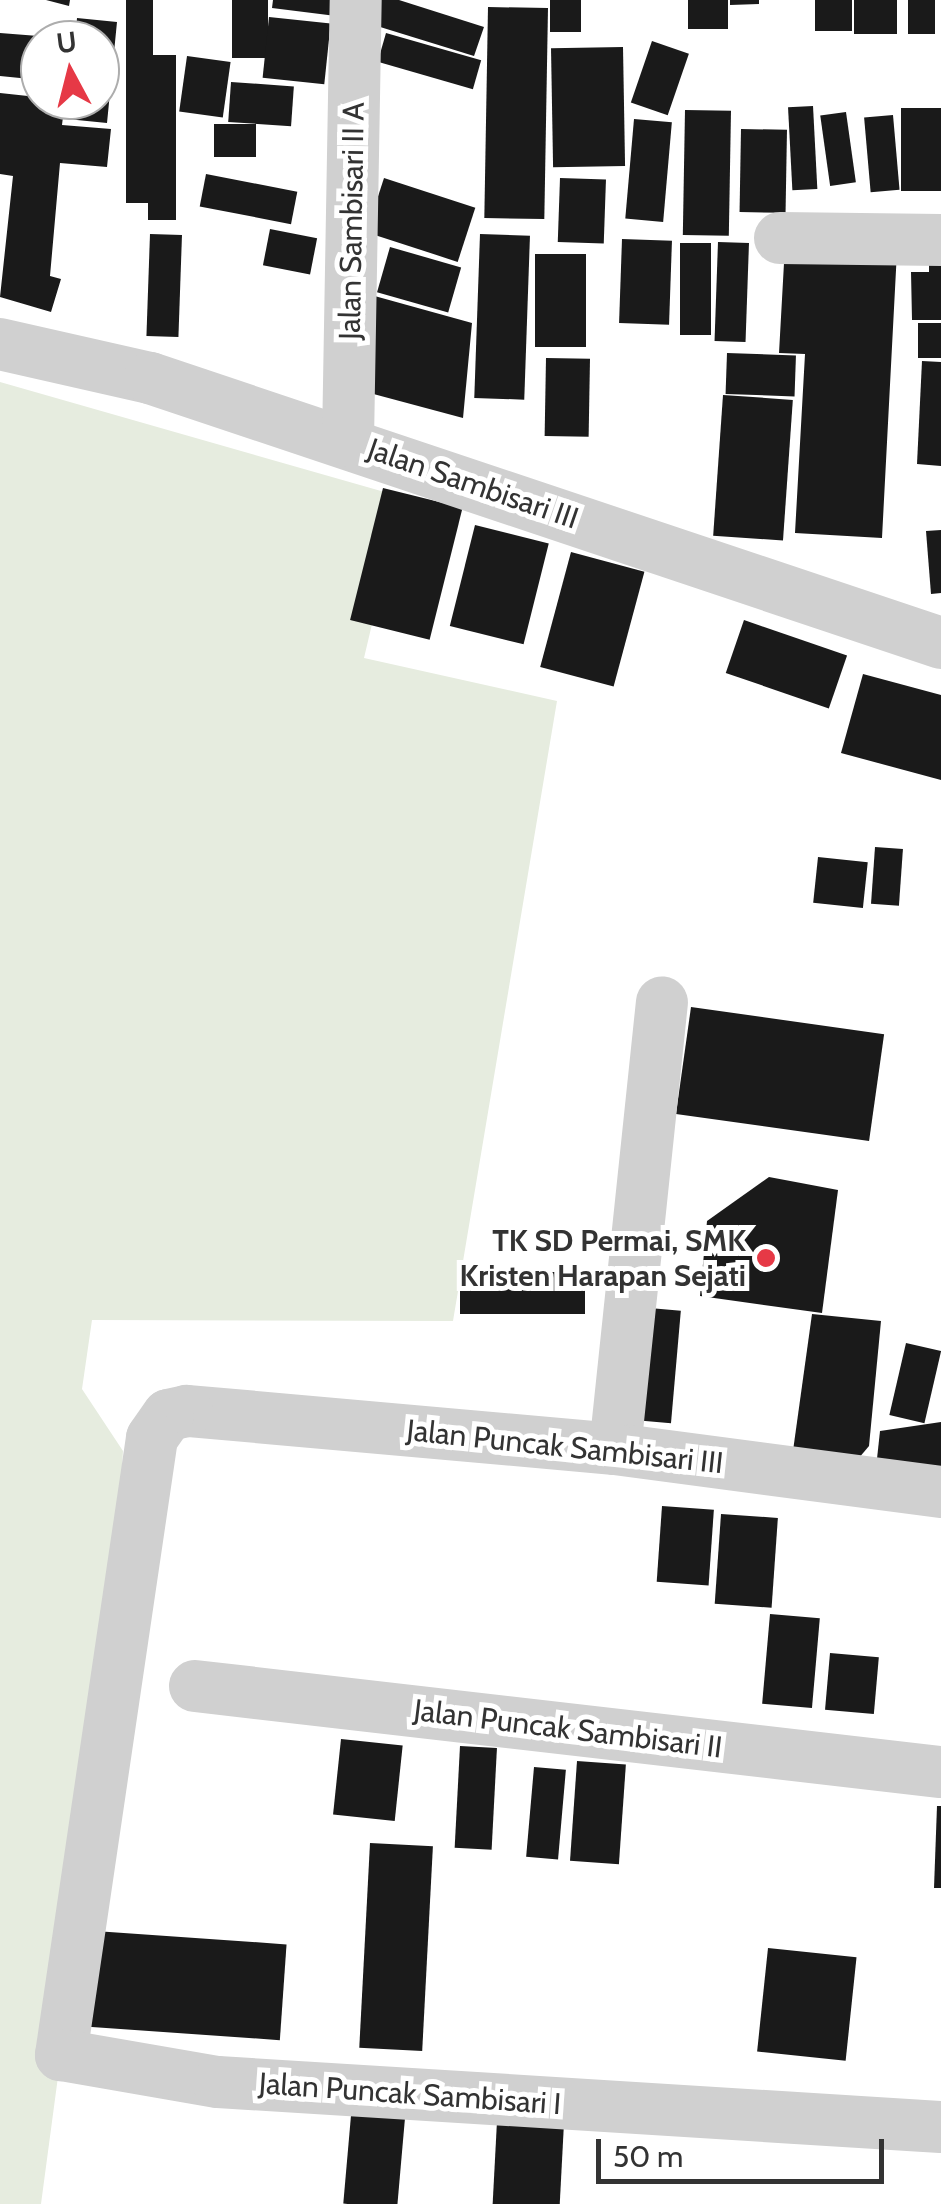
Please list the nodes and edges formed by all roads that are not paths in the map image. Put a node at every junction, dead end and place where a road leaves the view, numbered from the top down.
1 (356, 0) edge
2 (780, 238) dead end
3 (941, 240) edge
4 (0, 344) edge
5 (348, 442) junction
6 (941, 643) edge
7 (662, 1002) dead end
8 (615, 1449) junction
9 (941, 1492) edge
10 (195, 1686) dead end
11 (941, 1772) edge
12 (61, 2055) joint
13 (941, 2127) edge

1 - 5 street, Jalan Sambisari II A
2 - 3 street
4 - 5 street, Jalan Sambisari III
5 - 6 street, Jalan Sambisari III
7 - 8 street
8 - 9 street, Jalan Puncak Sambisari III
8 - 12 street, Jalan Puncak Sambisari III
10 - 11 street, Jalan Puncak Sambisari II
12 - 13 street, Jalan Puncak Sambisari I

